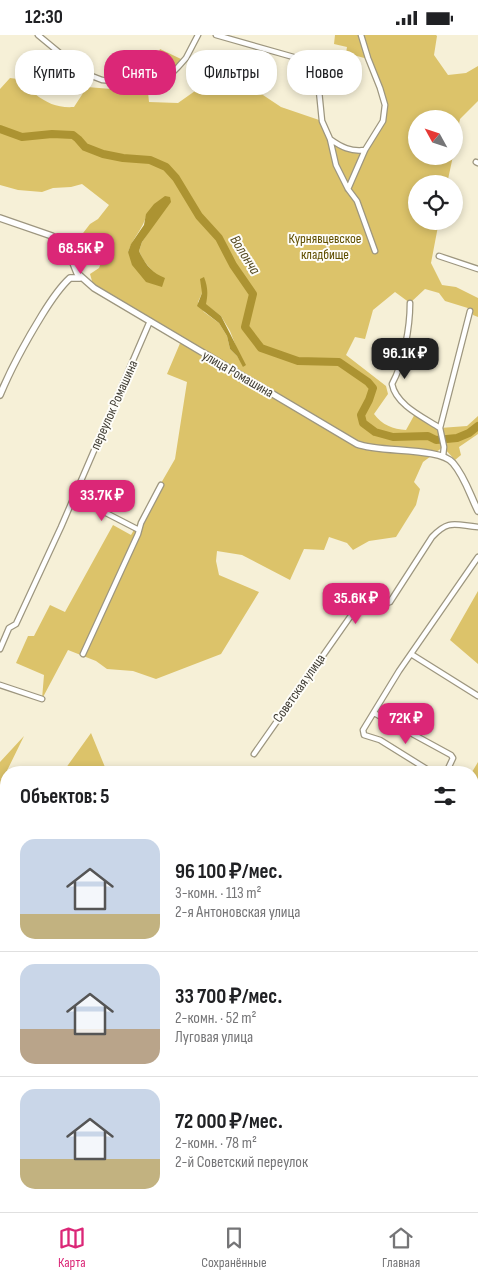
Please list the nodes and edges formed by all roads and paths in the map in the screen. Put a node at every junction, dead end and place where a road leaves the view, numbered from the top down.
1 (38, 35) edge
2 (198, 35) edge
3 (216, 35) edge
4 (361, 35) edge
5 (330, 139) junction
6 (364, 150) junction
7 (348, 189) junction
8 (0, 218) edge
9 (375, 251) dead end
10 (439, 256) dead end
11 (71, 260) junction
12 (478, 269) edge
13 (80, 278) junction
14 (65, 283) junction
15 (410, 303) dead end
16 (470, 311) dead end
17 (150, 321) junction
18 (0, 395) edge
19 (440, 428) junction
20 (444, 456) junction
21 (161, 485) dead end
22 (74, 495) junction
23 (478, 511) edge
24 (478, 527) edge
25 (139, 530) junction
26 (478, 557) edge
27 (0, 649) edge
28 (83, 654) dead end
29 (411, 654) junction
30 (0, 685) edge
31 (478, 695) edge
32 (42, 699) dead end
33 (374, 713) junction
34 (254, 753) dead end
35 (421, 766) edge
36 (450, 766) edge

1 - 2 street
3 - 5 street
4 - 6 street
5 - 6 street
5 - 7 street
6 - 7 street
7 - 9 street
8 - 11 street, улица Ромашина
10 - 12 street
11 - 13 street, улица Ромашина
11 - 14 street
13 - 14 street
13 - 17 street, улица Ромашина
14 - 18 street
15 - 19 street
16 - 19 street
17 - 20 street, улица Ромашина
17 - 22 street, переулок Ромашина
19 - 20 street
20 - 23 street
21 - 25 street
22 - 25 street
22 - 27 street, переулок Ромашина
24 - 34 street, Советская улица
25 - 28 street
26 - 29 street
29 - 31 street
29 - 33 street
30 - 32 street
33 - 35 street
33 - 36 street

